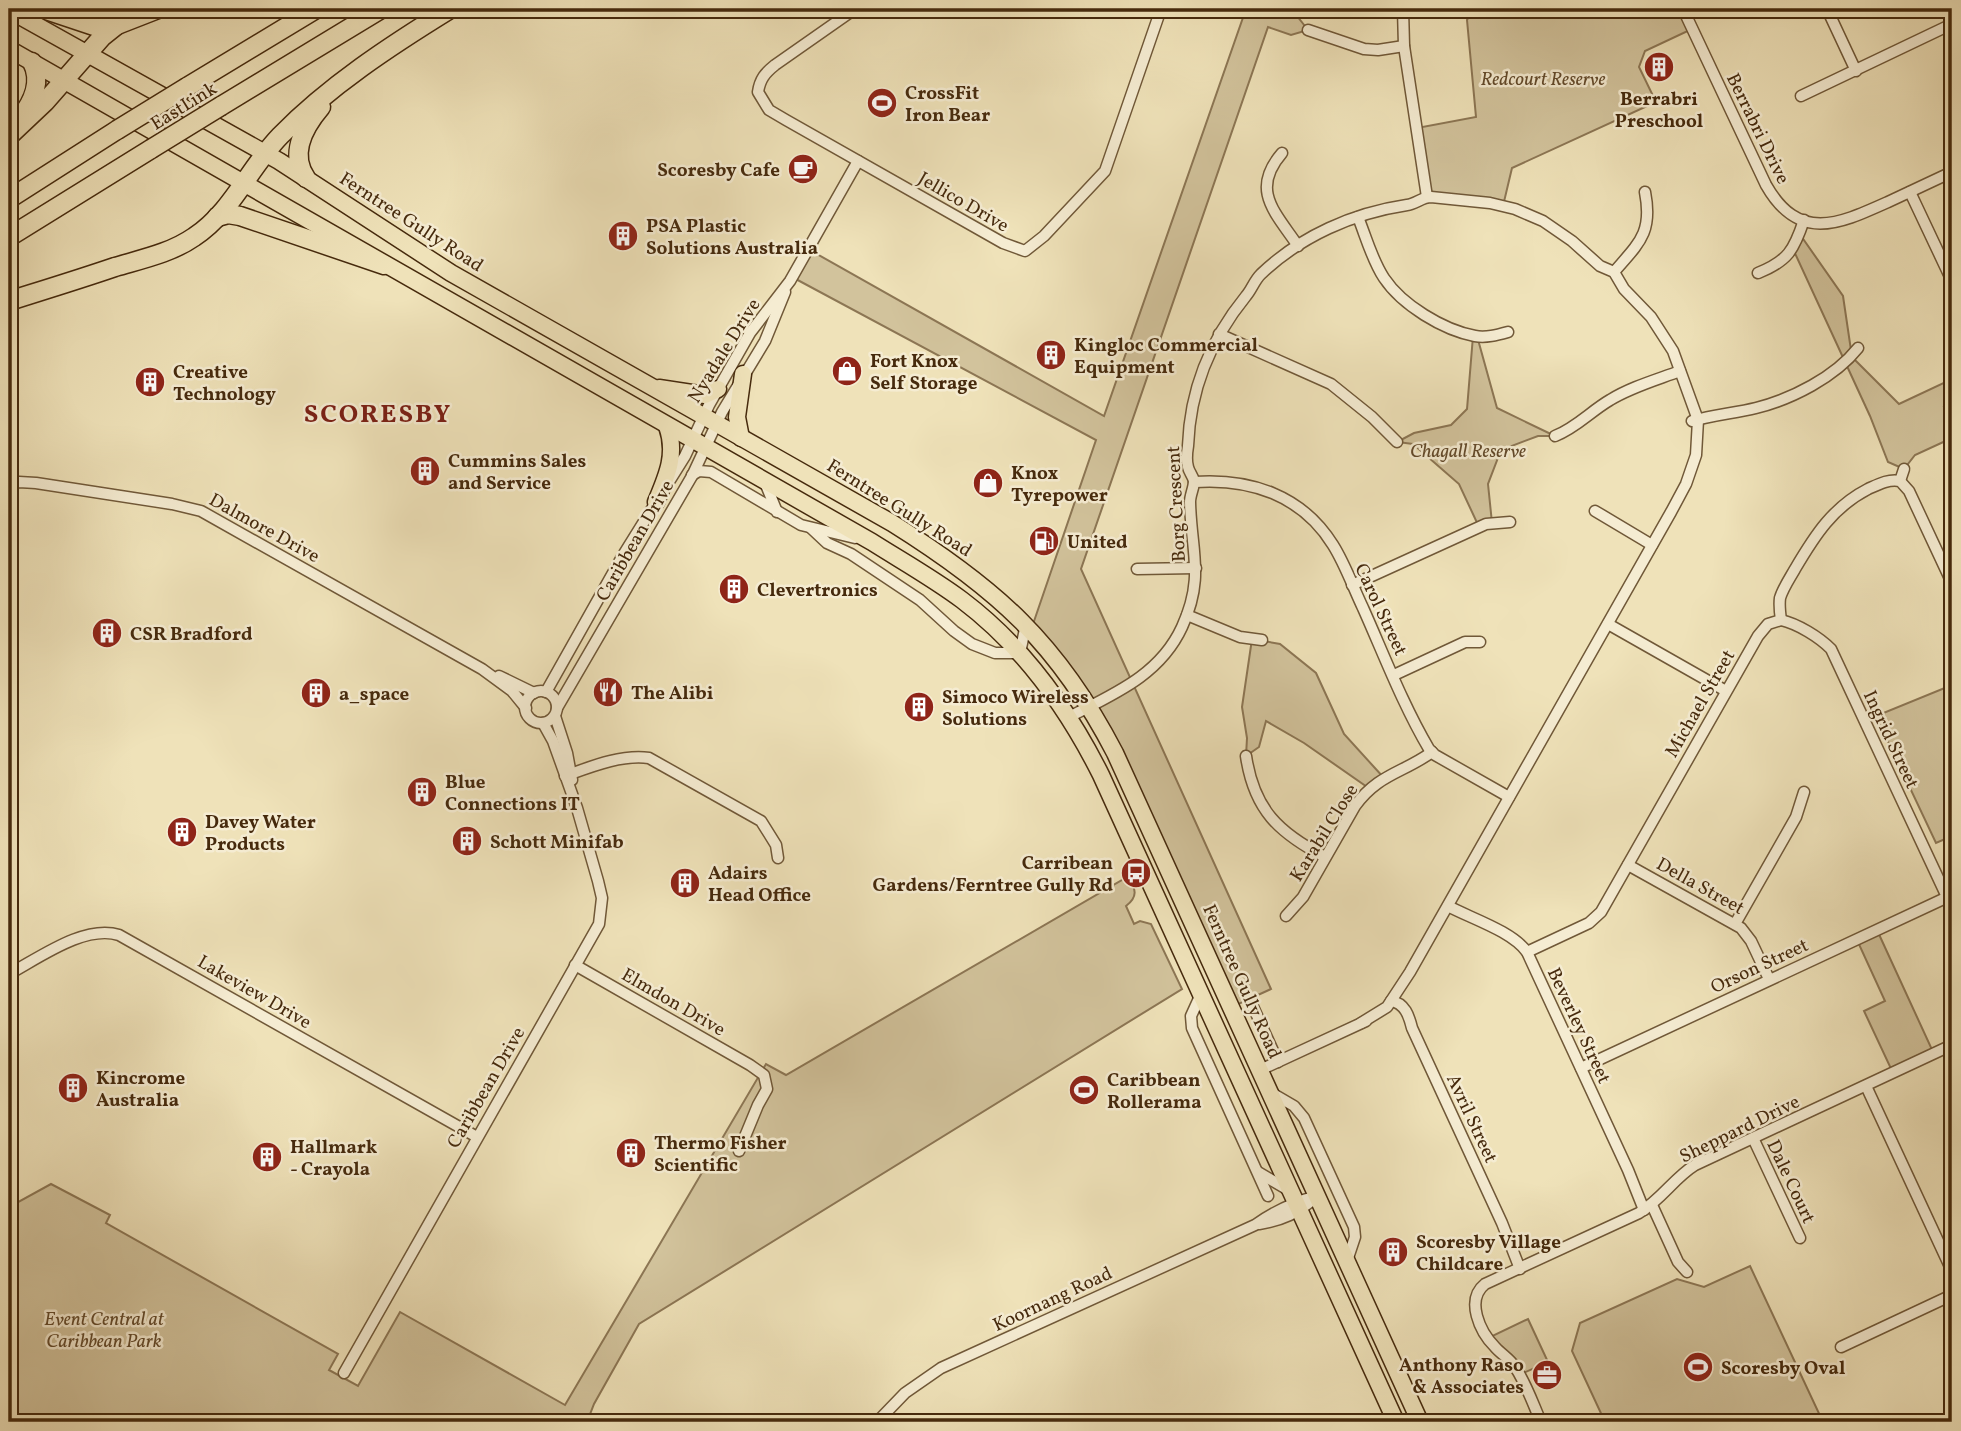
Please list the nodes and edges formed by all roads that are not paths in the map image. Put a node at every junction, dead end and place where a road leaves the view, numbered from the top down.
1 (43, 9) edge
2 (158, 9) edge
3 (316, 9) edge
4 (381, 9) edge
5 (450, 9) edge
6 (855, 9) edge
7 (1161, 9) edge
8 (1404, 9) edge
9 (1683, 9) edge
10 (1827, 9) edge
11 (9, 10) edge
12 (117, 24) junction
13 (1952, 24) edge
14 (1307, 30) dead end
15 (1404, 46) junction
16 (9, 49) edge
17 (88, 53) junction
18 (32, 62) junction
19 (1856, 71) junction
20 (64, 80) junction
21 (345, 81) junction
22 (1801, 96) dead end
23 (9, 131) edge
24 (9, 136) edge
25 (265, 153) junction
26 (1282, 153) dead end
27 (858, 161) junction
28 (1952, 172) edge
29 (306, 178) junction
30 (245, 182) junction
31 (1645, 192) dead end
32 (1910, 192) junction
33 (1427, 197) junction
34 (9, 199) edge
35 (217, 217) junction
36 (1357, 217) junction
37 (1804, 220) junction
38 (9, 237) edge
39 (1297, 246) junction
40 (384, 265) junction
41 (1614, 272) junction
42 (1758, 273) dead end
43 (790, 281) junction
44 (1952, 281) edge
45 (9, 301) edge
46 (1507, 332) dead end
47 (1219, 334) junction
48 (1858, 348) dead end
49 (1681, 371) junction
50 (743, 374) junction
51 (649, 386) junction
52 (718, 389) junction
53 (710, 420) junction
54 (1695, 421) junction
55 (667, 426) junction
56 (1555, 436) dead end
57 (741, 438) junction
58 (1397, 442) dead end
59 (699, 444) junction
60 (1903, 468) dead end
61 (692, 476) junction
62 (764, 480) junction
63 (1900, 481) junction
64 (1194, 482) junction
65 (9, 485) edge
66 (656, 502) junction
67 (777, 512) junction
68 (1595, 512) dead end
69 (1510, 522) dead end
70 (811, 528) junction
71 (872, 542) junction
72 (1652, 545) junction
73 (1196, 568) junction
74 (1137, 569) dead end
75 (1952, 583) edge
76 (1352, 585) junction
77 (1187, 615) junction
78 (1781, 620) junction
79 (1026, 624) junction
80 (1608, 624) junction
81 (1262, 640) dead end
82 (1480, 642) dead end
83 (1020, 653) junction
84 (482, 669) junction
85 (1394, 675) junction
86 (1726, 691) junction
87 (546, 692) junction
88 (534, 693) junction
89 (1090, 706) junction
90 (526, 708) junction
91 (556, 712) junction
92 (1069, 717) junction
93 (543, 723) junction
94 (1432, 752) junction
95 (1246, 756) dead end
96 (568, 775) junction
97 (1804, 792) dead end
98 (1509, 797) junction
99 (1325, 857) junction
100 (778, 858) dead end
101 (1628, 865) junction
102 (1950, 896) edge
103 (1449, 904) junction
104 (1286, 916) dead end
105 (1735, 924) junction
106 (1527, 952) junction
107 (575, 965) junction
108 (9, 974) edge
109 (1769, 979) junction
110 (1201, 994) junction
111 (1251, 1000) dead end
112 (1394, 1003) junction
113 (1952, 1045) edge
114 (1278, 1062) junction
115 (1581, 1068) junction
116 (1260, 1070) junction
117 (1866, 1086) junction
118 (1270, 1092) junction
119 (477, 1137) junction
120 (1753, 1138) junction
121 (739, 1151) dead end
122 (1256, 1171) junction
123 (1268, 1196) dead end
124 (1317, 1196) junction
125 (1295, 1201) junction
126 (1648, 1207) junction
127 (1800, 1238) dead end
128 (1347, 1261) junction
129 (1523, 1267) junction
130 (1952, 1271) edge
131 (1687, 1272) dead end
132 (1952, 1295) edge
133 (1841, 1347) dead end
134 (344, 1373) dead end
135 (1405, 1390) junction
136 (877, 1422) edge
137 (1396, 1422) edge
138 (1420, 1422) edge
139 (1428, 1422) edge
140 (1541, 1422) edge

1 - 12 highway
2 - 12 highway
3 - 34 highway, EastLink, bridge
4 - 38 highway, EastLink, bridge
5 - 21 highway
6 - 27 street
7 - 27 street, Jellico Drive
8 - 15 street
9 - 37 street, Berrabri Drive
10 - 19 street
11 - 17 main road, Ferntree Gully Road
12 - 17 highway
13 - 19 street
14 - 15 street
15 - 33 street
16 - 18 main road
17 - 20 highway
17 - 25 main road, Ferntree Gully Road
18 - 20 main road
18 - 23 highway
19 - 22 street
20 - 24 highway
20 - 30 main road
21 - 25 highway
21 - 29 highway
25 - 29 main road, Ferntree Gully Road
25 - 30 highway
26 - 39 street
27 - 43 street, Nyadale Drive
28 - 32 street
29 - 51 main road, Ferntree Gully Road
30 - 35 highway
30 - 40 main road
31 - 41 street
32 - 37 street
32 - 44 street
33 - 36 street, Borg Crescent
33 - 41 street, Borg Crescent
35 - 40 highway
35 - 45 highway
36 - 39 street, Borg Crescent
36 - 46 street
37 - 42 street
39 - 47 street, Borg Crescent
40 - 55 main road
41 - 49 street, Borg Crescent
43 - 50 street, Nyadale Drive
43 - 52 street, Nyadale Drive
47 - 58 street
47 - 64 street, Borg Crescent
48 - 54 street
49 - 54 street, Borg Crescent
49 - 56 street
50 - 53 street, Nyadale Drive
50 - 57 main road
51 - 52 main road
51 - 53 main road, Ferntree Gully Road
52 - 53 street, Nyadale Drive
53 - 57 main road, Ferntree Gully Road
53 - 59 street, Nyadale Drive
53 - 59 street, Caribbean Drive
54 - 72 street, Borg Crescent
55 - 59 main road
55 - 66 main road
57 - 79 main road, Ferntree Gully Road
59 - 61 street, Caribbean Drive
59 - 62 main road
59 - 66 street, Caribbean Drive
60 - 63 street
61 - 67 street
61 - 91 street, Caribbean Drive
62 - 67 street
62 - 71 main road
63 - 75 street
63 - 78 street
64 - 73 street, Borg Crescent
64 - 76 street, Carol Street
65 - 84 street, Dalmore Drive
66 - 87 street, Caribbean Drive
67 - 70 street
68 - 72 street
69 - 76 street
70 - 71 street
70 - 83 street
71 - 83 main road
72 - 80 street, Borg Crescent
73 - 74 street
73 - 77 street, Borg Crescent
76 - 85 street, Carol Street
77 - 81 street
77 - 89 street, Borg Crescent
78 - 86 street, Michael Street
78 - 102 street, Ingrid Street
79 - 83 street
79 - 89 main road, Ferntree Gully Road
80 - 86 street
80 - 98 street, Borg Crescent
82 - 85 street
83 - 92 main road
84 - 88 street, Dalmore Drive
84 - 90 street, Dalmore Drive
85 - 94 street, Carol Street
86 - 101 street, Michael Street
87 - 88 street
87 - 91 street
88 - 90 street
89 - 92 street, Borg Crescent
89 - 116 main road, Ferntree Gully Road
90 - 93 street
91 - 93 street
91 - 96 street, Caribbean Drive
92 - 110 main road
93 - 96 street, Caribbean Drive
94 - 98 street
94 - 99 street, Karabil Close
95 - 99 street
96 - 100 street
96 - 107 street, Caribbean Drive
97 - 105 street
98 - 103 street, Borg Crescent
99 - 104 street, Karabil Close
101 - 105 street, Della Street
101 - 106 street, Michael Street
102 - 109 street, Orson Street
103 - 106 street, Beverley Street
103 - 112 street, Borg Crescent
105 - 109 street, Della Street
106 - 115 street, Beverley Street
107 - 119 street, Caribbean Drive
107 - 121 street, Elmdon Drive
108 - 119 street, Lakeview Drive
109 - 115 street, Orson Street
110 - 122 street
110 - 125 main road
111 - 114 street
112 - 114 street, Borg Crescent
112 - 129 street, Avril Street
113 - 117 street, Sheppard Drive
114 - 116 street, Borg Crescent
115 - 126 street, Beverley Street
116 - 118 main road, Ferntree Gully Road
117 - 120 street, Sheppard Drive
117 - 130 street
118 - 124 main road, Ferntree Gully Road
118 - 128 street
119 - 134 street, Caribbean Drive
120 - 126 street, Sheppard Drive
120 - 127 street, Dale Court
122 - 123 street
122 - 125 street
124 - 125 street, Koornang Road
124 - 128 main road, Ferntree Gully Road
125 - 136 street, Koornang Road
125 - 137 main road
126 - 129 street, Sheppard Drive
126 - 131 street, Beverley Street
128 - 135 main road, Ferntree Gully Road
129 - 140 street, Sheppard Drive
132 - 133 street
135 - 138 main road, Ferntree Gully Road
135 - 139 main road

